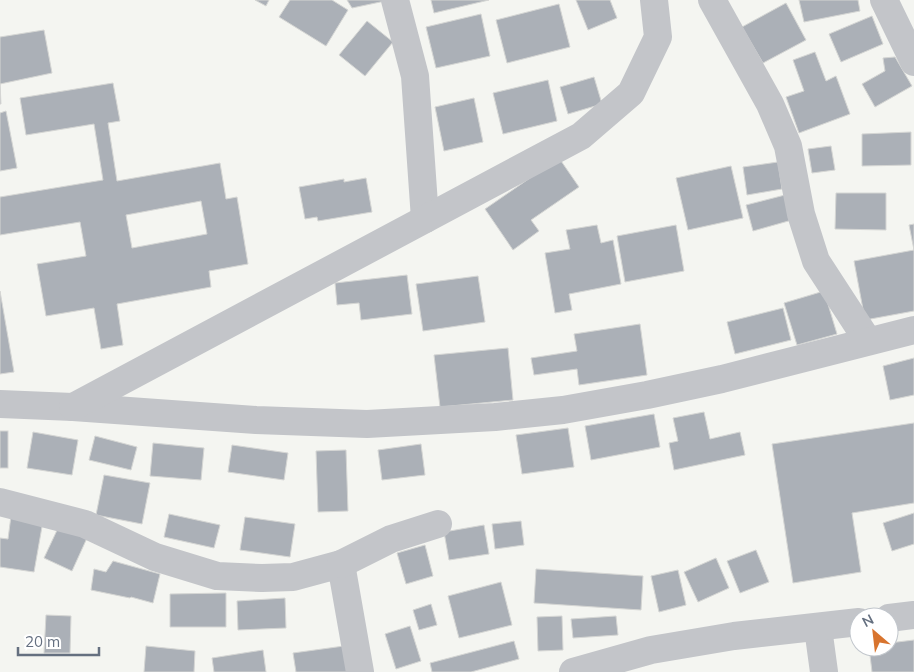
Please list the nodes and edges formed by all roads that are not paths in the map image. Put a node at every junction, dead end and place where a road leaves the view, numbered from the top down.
1 (395, 0) edge
2 (654, 0) edge
3 (712, 0) edge
4 (884, 0) edge
5 (908, 35) edge
6 (914, 62) edge
7 (425, 219) junction
8 (914, 330) edge
9 (868, 341) junction
10 (0, 404) edge
11 (73, 407) junction
12 (0, 502) edge
13 (438, 524) dead end
14 (340, 564) junction
15 (914, 615) edge
16 (899, 617) edge
17 (849, 623) edge
18 (818, 628) junction
19 (652, 661) edge
20 (360, 672) edge
21 (573, 672) edge
22 (824, 672) edge

1 - 7 street
2 - 7 street
3 - 9 street
4 - 5 street
5 - 6 street
7 - 11 street
8 - 9 street
9 - 11 street
10 - 11 street
12 - 14 street
13 - 14 street
14 - 20 street
15 - 16 street
17 - 18 street
18 - 19 street
18 - 22 street
19 - 21 street

